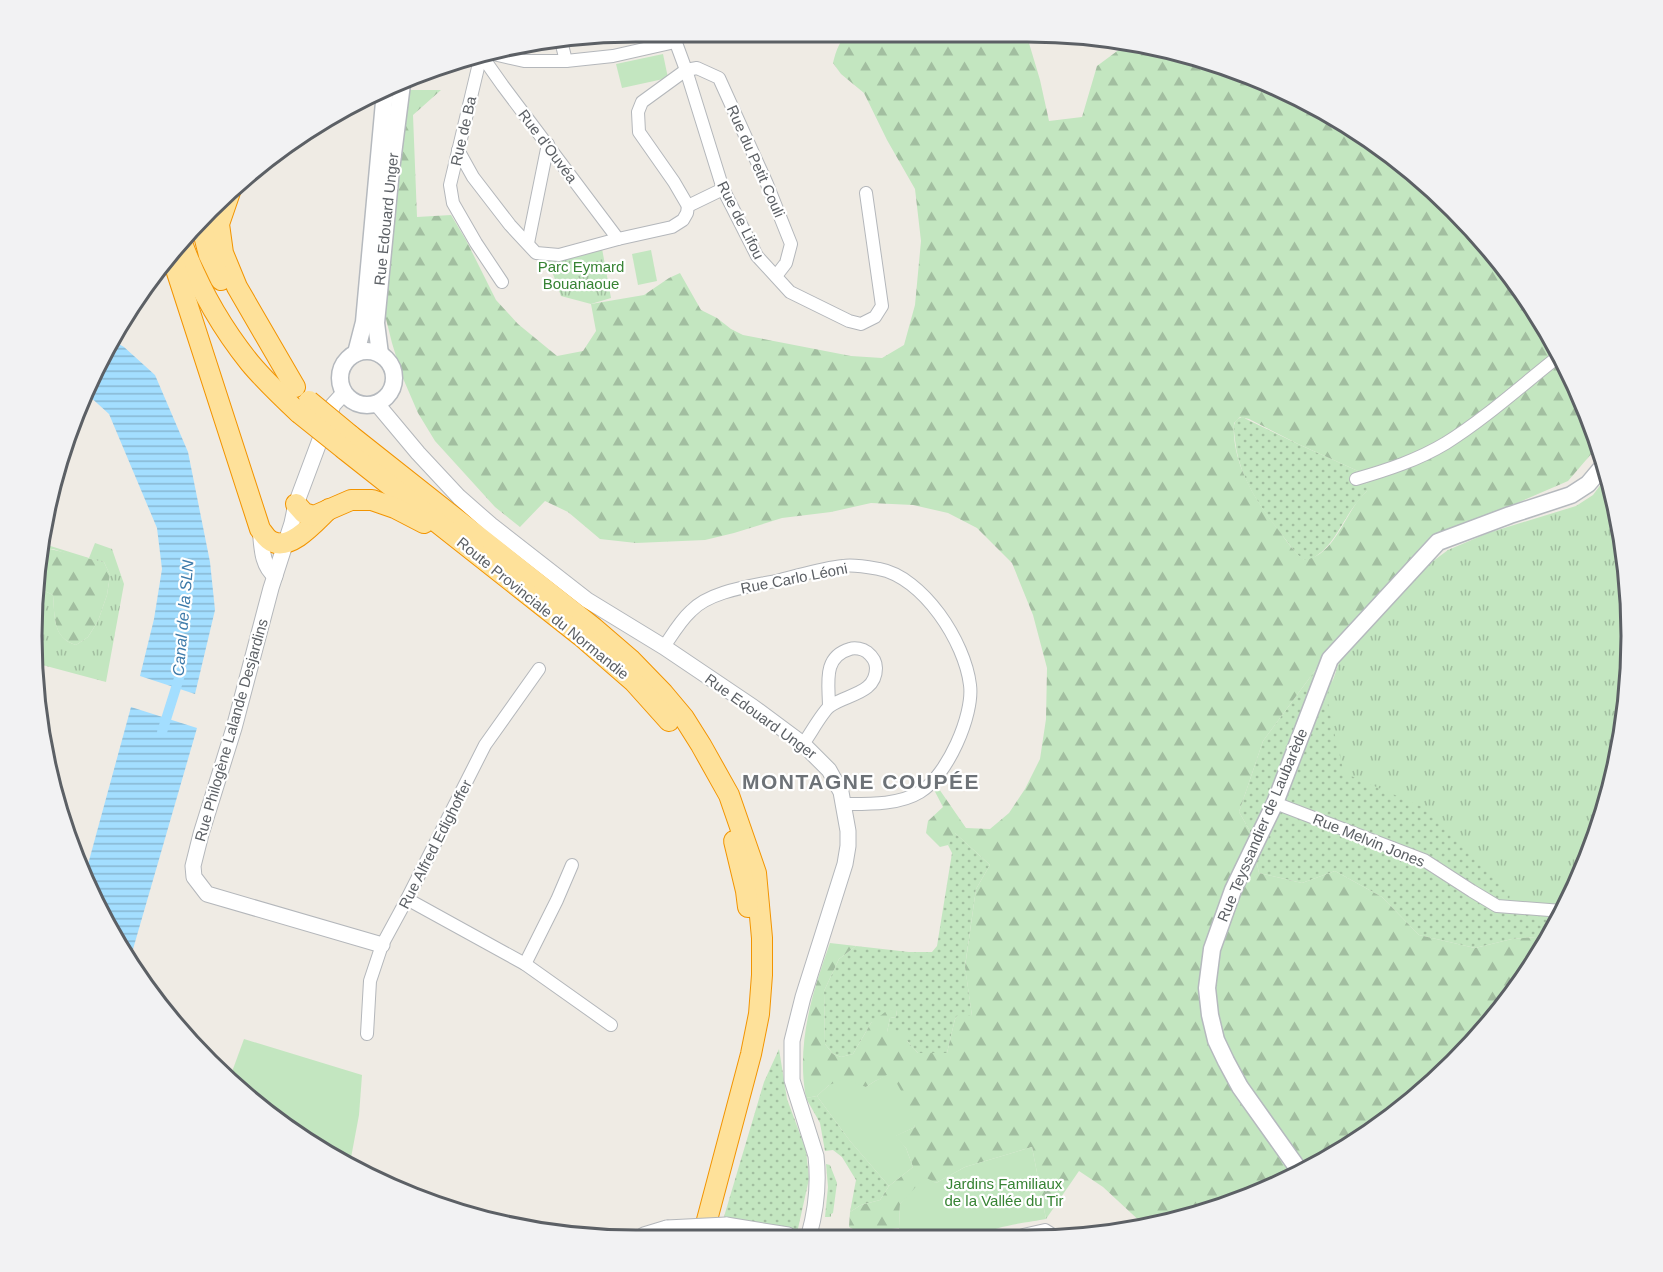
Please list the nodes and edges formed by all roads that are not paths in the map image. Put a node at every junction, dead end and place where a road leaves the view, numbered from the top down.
1 (657, 42) edge
2 (675, 42) edge
3 (562, 47) edge
4 (504, 57) edge
5 (485, 61) edge
6 (566, 61) junction
7 (478, 63) edge
8 (686, 70) junction
9 (401, 90) edge
10 (384, 98) edge
11 (548, 144) junction
12 (458, 150) junction
13 (723, 189) junction
14 (866, 193) dead end
15 (688, 206) junction
16 (225, 208) edge
17 (203, 230) edge
18 (618, 239) junction
19 (191, 241) edge
20 (528, 243) junction
21 (185, 250) edge
22 (174, 263) edge
23 (776, 276) junction
24 (502, 282) dead end
25 (232, 339) junction
26 (356, 353) junction
27 (380, 354) junction
28 (1553, 361) edge
29 (344, 393) junction
30 (301, 400) junction
31 (377, 404) junction
32 (347, 442) junction
33 (1598, 472) edge
34 (1356, 479) dead end
35 (296, 504) junction
36 (329, 509) junction
37 (260, 529) junction
38 (284, 544) junction
39 (471, 549) junction
40 (275, 576) junction
41 (664, 648) junction
42 (539, 669) dead end
43 (829, 707) junction
44 (803, 744) junction
45 (1275, 803) junction
46 (844, 804) junction
47 (572, 865) dead end
48 (407, 899) junction
49 (1554, 910) edge
50 (382, 945) junction
51 (525, 964) junction
52 (611, 1025) dead end
53 (367, 1034) dead end
54 (1296, 1166) edge
55 (660, 1230) edge
56 (694, 1230) edge
57 (704, 1230) edge
58 (757, 1230) edge
59 (810, 1230) edge

1 - 6 street
2 - 8 street, Rue de Lifou
3 - 6 street
4 - 6 street
5 - 11 street, Rue d'Ouvéa
7 - 12 street, Rue de Ba
8 - 13 street, Rue de Lifou
8 - 15 street
8 - 23 street, Rue du Petit Couli
9 - 27 main road, Rue Edouard Unger
10 - 26 main road, Rue Edouard Unger
11 - 18 street, Rue d'Ouvéa
11 - 20 street
12 - 20 street
12 - 24 street, Rue de Ba
13 - 15 street
13 - 23 street, Rue de Lifou
14 - 23 street, Rue de Lifou
15 - 18 street
16 - 30 highway
17 - 30 highway, Route Provinciale du Normandie
18 - 20 street
19 - 25 highway
21 - 25 highway
22 - 37 highway
25 - 30 highway
26 - 27 main road
26 - 29 main road
27 - 31 main road
28 - 34 street
29 - 31 main road
29 - 35 street, Rue Philogène Lalande Desjardins
30 - 32 highway, Route Provinciale du Normandie, bridge
31 - 41 street, Rue Edouard Unger
32 - 39 highway, Route Provinciale du Normandie
32 - 57 highway, Route Provinciale du Normandie
33 - 45 main road, Rue Teyssandier de Laubarède
35 - 36 highway
35 - 38 street, Rue Philogène Lalande Desjardins
36 - 38 highway
36 - 39 highway
37 - 38 highway
37 - 40 street
38 - 40 street, Rue Philogène Lalande Desjardins
39 - 56 highway, Route Provinciale du Normandie
40 - 50 street, Rue Philogène Lalande Desjardins
41 - 44 street, Rue Edouard Unger
41 - 46 street, Rue Carlo Léoni
42 - 48 street, Rue Alfred Edighoffer
43 - 43 street
43 - 44 street
44 - 46 street, Rue Edouard Unger
45 - 49 street, Rue Melvin Jones
45 - 54 main road, Rue Teyssandier de Laubarède
46 - 59 street, Rue Edouard Unger
47 - 51 street
48 - 50 street, Rue Alfred Edighoffer
48 - 51 street
50 - 53 street, Rue Alfred Edighoffer
51 - 52 street
55 - 58 street, bridge

